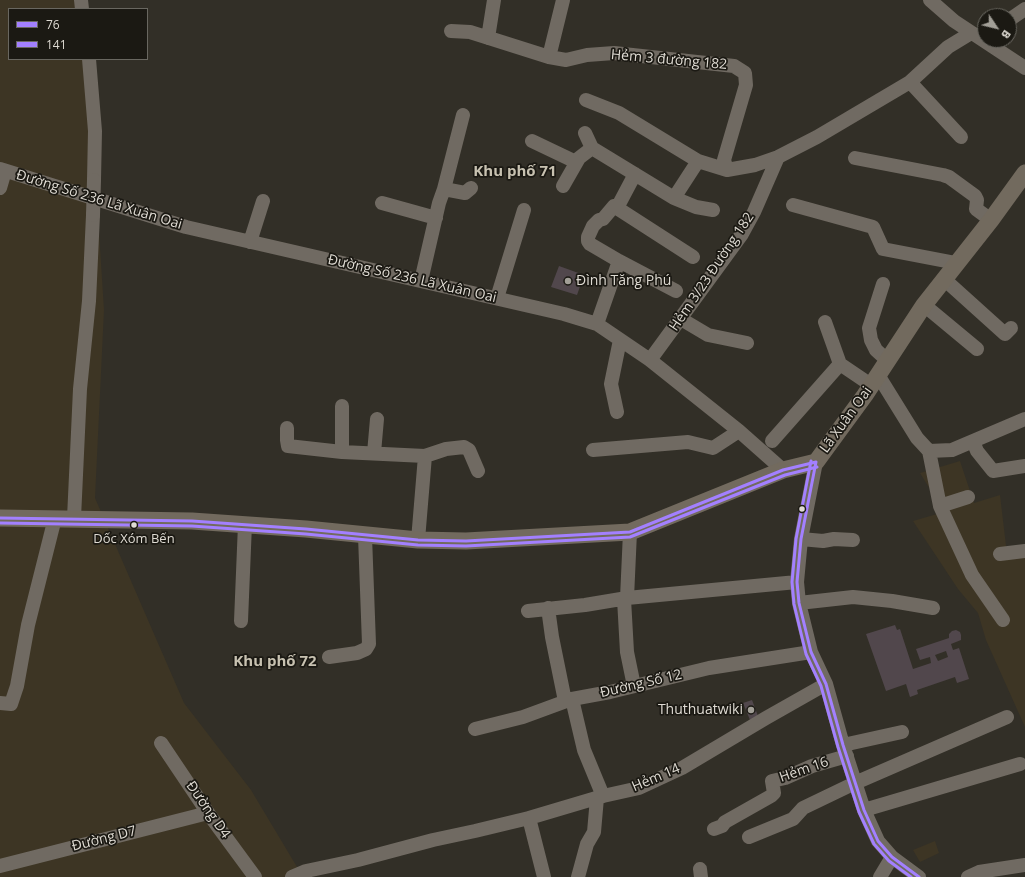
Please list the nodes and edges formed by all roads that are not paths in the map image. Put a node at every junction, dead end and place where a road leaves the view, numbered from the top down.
1 (494, 0) edge
2 (564, 0) edge
3 (930, 0) edge
4 (451, 31) dead end
5 (977, 35) edge
6 (977, 37) edge
7 (488, 38) junction
8 (996, 48) edge
9 (549, 57) junction
10 (89, 60) edge
11 (1025, 68) edge
12 (910, 82) junction
13 (586, 100) dead end
14 (463, 115) dead end
15 (586, 133) dead end
16 (961, 137) dead end
17 (532, 141) dead end
18 (592, 148) junction
19 (778, 157) junction
20 (854, 158) dead end
21 (698, 161) junction
22 (576, 162) junction
23 (3, 170) edge
24 (727, 170) junction
25 (1025, 173) edge
26 (635, 174) junction
27 (563, 186) dead end
28 (0, 188) edge
29 (472, 188) dead end
30 (444, 189) junction
31 (674, 198) junction
32 (263, 201) dead end
33 (382, 203) dead end
34 (793, 205) dead end
35 (617, 208) junction
36 (524, 210) dead end
37 (713, 210) dead end
38 (436, 218) junction
39 (991, 220) junction
40 (250, 242) junction
41 (692, 257) dead end
42 (619, 261) junction
43 (956, 263) junction
44 (944, 280) junction
45 (421, 281) junction
46 (883, 284) dead end
47 (676, 291) dead end
48 (497, 298) junction
49 (924, 305) junction
50 (681, 318) junction
51 (825, 322) dead end
52 (597, 324) junction
53 (1011, 328) dead end
54 (620, 340) junction
55 (747, 343) dead end
56 (977, 349) dead end
57 (650, 360) junction
58 (887, 360) junction
59 (840, 364) junction
60 (875, 380) junction
61 (342, 406) dead end
62 (617, 412) dead end
63 (377, 419) dead end
64 (1025, 419) edge
65 (287, 428) dead end
66 (739, 431) junction
67 (772, 441) dead end
68 (973, 441) junction
69 (593, 450) dead end
70 (929, 451) junction
71 (342, 452) junction
72 (374, 454) junction
73 (425, 456) junction
74 (816, 462) junction
75 (1025, 466) edge
76 (783, 470) junction
77 (478, 471) dead end
78 (968, 497) dead end
79 (940, 506) junction
80 (0, 518) edge
81 (55, 518) junction
82 (74, 518) junction
83 (245, 524) junction
84 (630, 532) junction
85 (365, 536) junction
86 (801, 539) junction
87 (418, 540) junction
88 (853, 540) dead end
89 (1025, 551) edge
90 (1000, 554) dead end
91 (797, 582) junction
92 (625, 599) junction
93 (799, 602) junction
94 (548, 608) junction
95 (933, 608) dead end
96 (528, 611) dead end
97 (1003, 620) dead end
98 (241, 621) dead end
99 (811, 652) junction
100 (329, 657) dead end
101 (826, 684) junction
102 (634, 686) junction
103 (568, 700) junction
104 (0, 704) edge
105 (1007, 717) dead end
106 (475, 729) dead end
107 (902, 732) dead end
108 (161, 743) dead end
109 (845, 751) junction
110 (1020, 764) dead end
111 (855, 782) junction
112 (600, 797) junction
113 (864, 810) junction
114 (208, 813) junction
115 (529, 818) junction
116 (714, 830) dead end
117 (749, 837) dead end
118 (892, 857) junction
119 (1025, 865) edge
120 (0, 866) edge
121 (255, 877) edge
122 (292, 877) edge
123 (544, 877) edge
124 (578, 877) edge
125 (880, 877) edge
126 (919, 877) edge
127 (968, 877) edge

1 - 7 street
2 - 9 street
3 - 5 street
4 - 7 street, Hẻm 3 đường 182
6 - 12 street
7 - 9 street, Hẻm 3 đường 182
8 - 11 street
9 - 24 street, Hẻm 3 đường 182
10 - 82 street, bridge
12 - 16 street
12 - 19 street
13 - 21 street
14 - 30 street
15 - 18 street
17 - 22 street
18 - 22 street
18 - 26 street
19 - 24 street
19 - 50 street, Hẻm 3/23 Đường 182
20 - 39 street
21 - 24 street
21 - 31 street
22 - 27 street
23 - 28 street
23 - 40 street, Đường Số 236 Lã Xuân Oai
25 - 39 main road, Lã Xuân Oai
26 - 31 street
26 - 35 street
29 - 30 street
30 - 38 street
31 - 37 street
32 - 40 street
33 - 38 street
34 - 43 street
35 - 41 street
35 - 42 street
36 - 48 street
38 - 45 street
39 - 43 main road, Lã Xuân Oai
40 - 45 street, Đường Số 236 Lã Xuân Oai
42 - 47 street
42 - 52 street
43 - 44 main road, Lã Xuân Oai
44 - 49 main road, Lã Xuân Oai
44 - 53 street
45 - 48 street, Đường Số 236 Lã Xuân Oai
46 - 58 street
48 - 52 street, Đường Số 236 Lã Xuân Oai
49 - 56 street
49 - 58 main road, Lã Xuân Oai
50 - 55 street
50 - 57 street, Hẻm 3/23 Đường 182
51 - 59 street
52 - 54 street, Đường Số 236 Lã Xuân Oai
54 - 57 street, Đường Số 236 Lã Xuân Oai
54 - 62 street
57 - 66 street, Đường Số 236 Lã Xuân Oai
58 - 60 main road, Lã Xuân Oai
59 - 60 street
59 - 67 street
60 - 70 street
60 - 74 main road, Lã Xuân Oai
61 - 71 street
63 - 72 street
64 - 68 street
65 - 71 street
66 - 69 street
66 - 76 street, Đường Số 236 Lã Xuân Oai
68 - 70 street
68 - 75 street
70 - 79 street
71 - 72 street
72 - 73 street
73 - 77 street
73 - 87 street
74 - 76 main road, Lã Xuân Oai
74 - 86 street
76 - 84 main road, Lã Xuân Oai
78 - 79 street
79 - 97 street
80 - 81 main road, Lã Xuân Oai
81 - 82 main road, Lã Xuân Oai
81 - 104 street
82 - 83 main road, Lã Xuân Oai
83 - 85 main road, Lã Xuân Oai
83 - 98 street
84 - 87 main road, Lã Xuân Oai
84 - 92 street
85 - 87 main road, Lã Xuân Oai
85 - 100 street
86 - 88 street
86 - 91 street
89 - 90 street
91 - 92 street
91 - 93 street
92 - 94 street
92 - 102 street
93 - 95 street
93 - 99 street
94 - 96 street
94 - 103 street
99 - 101 street
99 - 102 street, Đường Số 12
101 - 109 street
101 - 112 street, Hẻm 14
102 - 103 street, Đường Số 12
103 - 106 street, Đường Số 12
103 - 112 street
105 - 111 street
107 - 109 street
108 - 114 street, Đường D4
109 - 111 street
109 - 116 street, Hẻm 16
110 - 113 street
111 - 113 street
111 - 117 street
112 - 115 street, Hẻm 14
112 - 124 street
113 - 118 street
114 - 120 street, Đường D7
114 - 121 street, Đường D4
115 - 122 street, Hẻm 14
115 - 123 street
118 - 125 street
118 - 126 street
119 - 127 street

